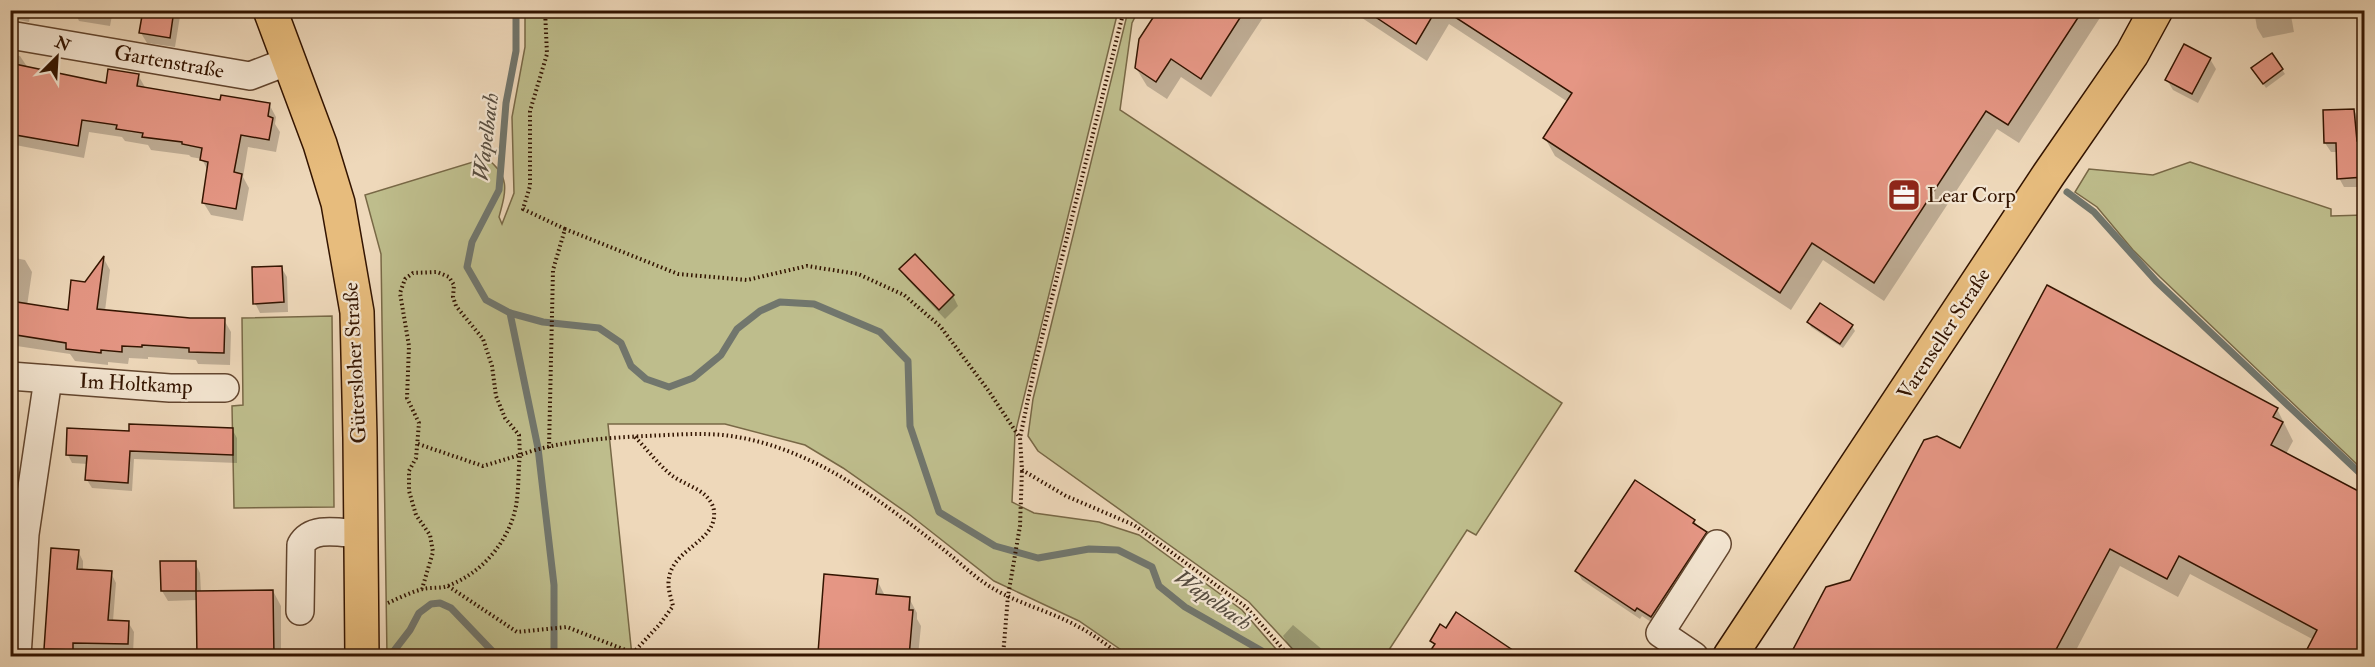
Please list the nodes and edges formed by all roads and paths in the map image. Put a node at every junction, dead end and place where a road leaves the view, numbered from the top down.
1 (270, 10) edge
2 (544, 10) edge
3 (1124, 10) edge
4 (2156, 10) edge
5 (10, 35) edge
6 (289, 61) junction
7 (565, 229) junction
8 (10, 376) edge
9 (48, 379) junction
10 (225, 388) dead end
11 (635, 437) junction
12 (1020, 438) junction
13 (418, 444) junction
14 (549, 447) junction
15 (520, 455) junction
16 (1022, 470) junction
17 (361, 534) junction
18 (1717, 544) dead end
19 (448, 586) junction
20 (1008, 596) junction
21 (300, 611) dead end
22 (635, 655) edge
23 (17, 657) edge
24 (362, 657) edge
25 (1003, 657) edge
26 (1122, 657) edge
27 (1289, 657) edge
28 (1694, 657) edge
29 (1730, 657) edge

1 - 6 main road, Gütersloher Straße
2 - 7 path
3 - 12 path
4 - 29 main road, Varenseller Straße
5 - 6 street, Gartenstraße
6 - 17 main road, Gütersloher Straße
7 - 12 path
7 - 14 path
8 - 9 street, Im Holtkamp
9 - 10 street, Im Holtkamp
9 - 23 street
11 - 14 path
11 - 20 path
11 - 22 path
12 - 16 path
13 - 15 path
13 - 15 path
13 - 19 path
14 - 15 path
15 - 19 path
16 - 20 path
16 - 27 path
17 - 21 street
17 - 24 main road, Gütersloher Straße
18 - 28 street
19 - 22 path
20 - 25 path
20 - 26 path

